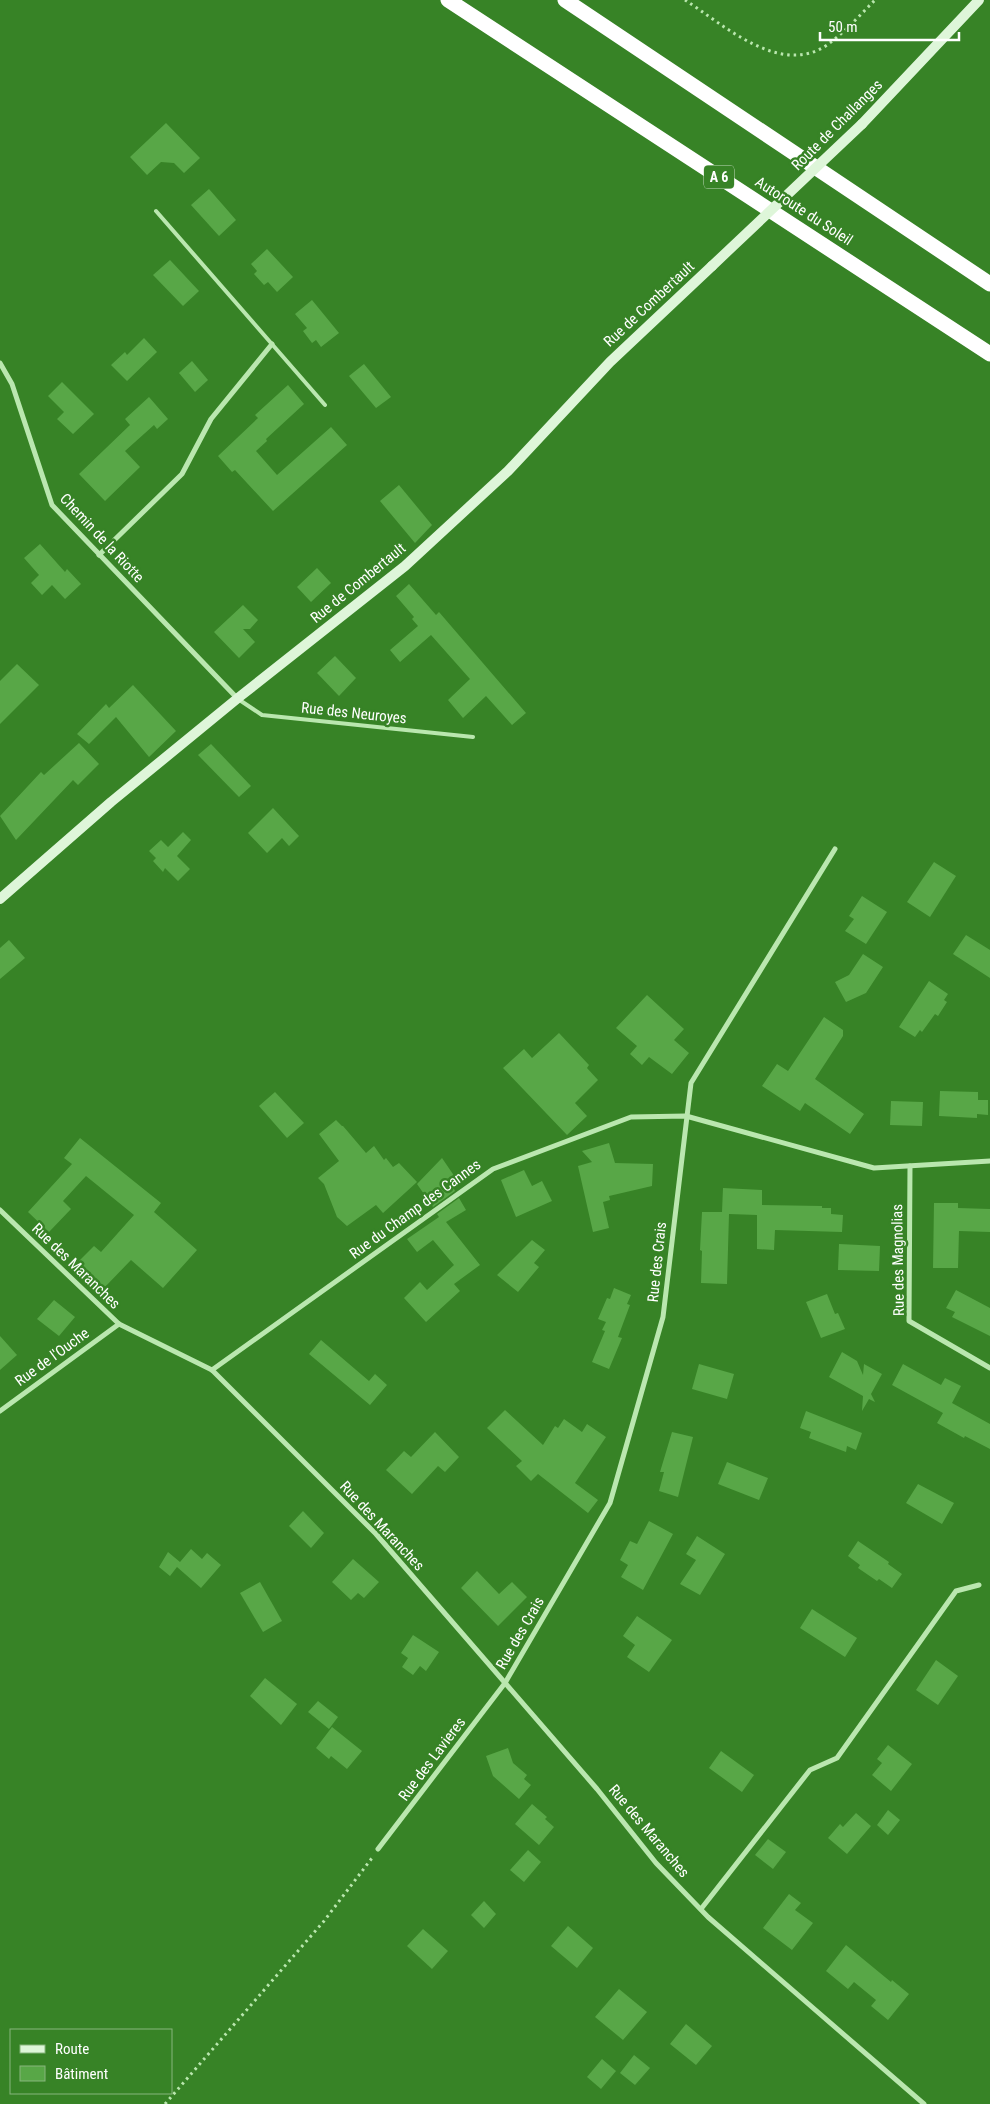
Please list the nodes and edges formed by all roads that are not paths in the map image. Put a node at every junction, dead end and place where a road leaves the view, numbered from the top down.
1 (448, 0) edge
2 (565, 0) edge
3 (979, 0) edge
4 (156, 211) dead end
5 (712, 266) joint
6 (990, 284) edge
7 (272, 344) junction
8 (990, 354) edge
9 (0, 363) edge
10 (325, 405) dead end
11 (99, 555) junction
12 (238, 698) junction
13 (473, 737) dead end
14 (835, 849) dead end
15 (0, 899) edge
16 (686, 1116) junction
17 (990, 1161) edge
18 (910, 1166) junction
19 (0, 1210) edge
20 (119, 1324) junction
21 (990, 1368) edge
22 (212, 1370) junction
23 (0, 1411) edge
24 (979, 1586) dead end
25 (505, 1683) junction
26 (378, 1849) road end
27 (701, 1909) junction
28 (924, 2104) edge

1 - 8 highway, Autoroute du Soleil / A 6
2 - 6 highway
3 - 5 street, Route de Challanges, bridge
4 - 7 lane
5 - 12 street, Rue de Combertault
7 - 10 lane
7 - 11 street
9 - 11 street, Chemin de la Riotte
11 - 12 street, Chemin de la Riotte
12 - 13 lane, Rue des Neuroyes
12 - 15 street, Rue de Combertault
14 - 16 street, Rue des Crais
16 - 18 street
16 - 22 street, Rue du Champ des Cannes
16 - 25 street, Rue des Crais
17 - 18 street
18 - 21 street, Rue des Magnolias
19 - 20 street, Rue des Maranches
20 - 22 street, Rue des Maranches
20 - 23 street, Rue de l'Ouche
22 - 25 street, Rue des Maranches
24 - 27 street
25 - 26 street, Rue des Lavieres
25 - 27 street, Rue des Maranches
27 - 28 street, Rue des Maranches

